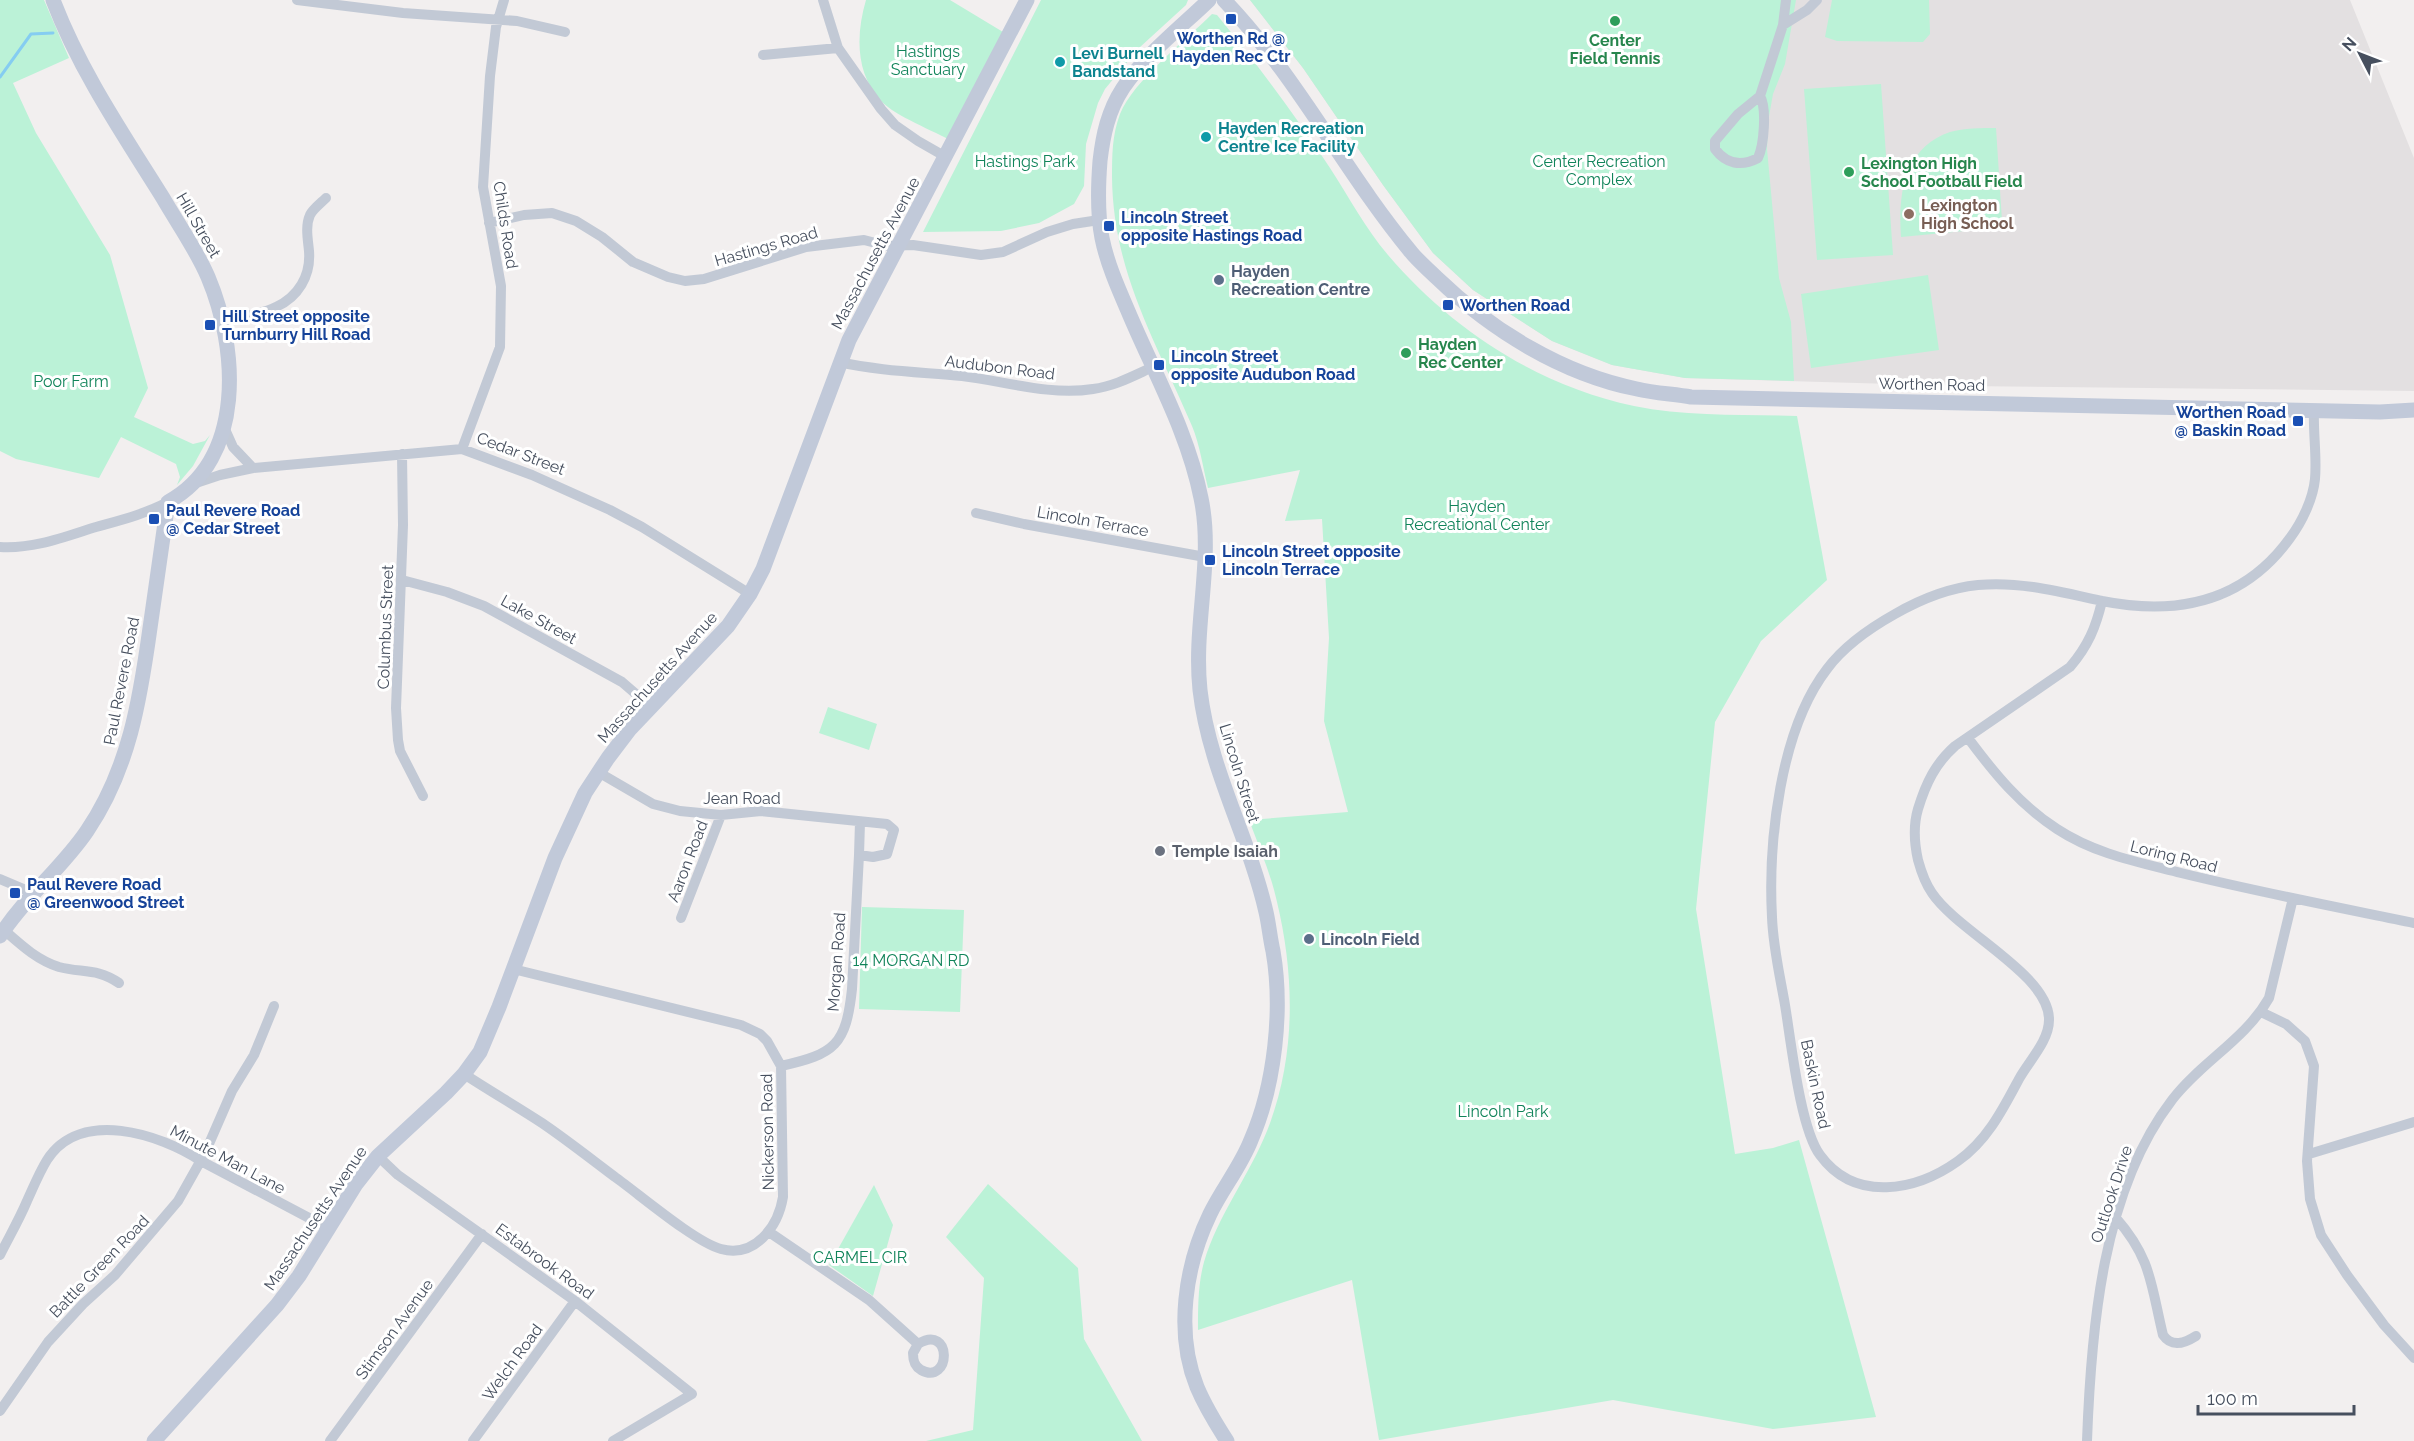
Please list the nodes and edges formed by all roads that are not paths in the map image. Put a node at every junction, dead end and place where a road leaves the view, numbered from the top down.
1 (53, 0) edge
2 (297, 0) edge
3 (504, 0) edge
4 (823, 0) edge
5 (1028, 0) edge
6 (1209, 0) edge
7 (1224, 0) edge
8 (1786, 0) edge
9 (1817, 0) edge
10 (321, 2) edge
11 (498, 21) junction
12 (1783, 25) junction
13 (565, 32) dead end
14 (838, 48) junction
15 (763, 55) dead end
16 (1760, 96) junction
17 (946, 157) junction
18 (326, 198) dead end
19 (1099, 220) junction
20 (489, 223) junction
21 (899, 245) junction
22 (222, 322) junction
23 (839, 362) junction
24 (1153, 367) junction
25 (2314, 410) junction
26 (2414, 410) edge
27 (224, 426) junction
28 (462, 449) junction
29 (402, 453) junction
30 (253, 468) junction
31 (192, 484) junction
32 (168, 502) junction
33 (976, 513) dead end
34 (0, 547) edge
35 (1205, 557) junction
36 (402, 580) junction
37 (750, 594) junction
38 (2102, 601) junction
39 (651, 707) junction
40 (1968, 738) junction
41 (598, 771) junction
42 (423, 796) dead end
43 (721, 815) junction
44 (860, 822) junction
45 (859, 855) junction
46 (0, 879) edge
47 (33, 893) junction
48 (2293, 898) junction
49 (681, 918) dead end
50 (2414, 923) edge
51 (2, 933) edge
52 (513, 969) junction
53 (119, 982) dead end
54 (274, 1006) dead end
55 (2261, 1012) junction
56 (781, 1066) junction
57 (464, 1074) junction
58 (2414, 1122) edge
59 (2309, 1154) junction
60 (378, 1156) junction
61 (201, 1161) junction
62 (2116, 1218) junction
63 (328, 1228) junction
64 (769, 1232) junction
65 (482, 1234) junction
66 (0, 1255) edge
67 (574, 1301) junction
68 (2196, 1336) dead end
69 (918, 1344) dead end
70 (2414, 1358) edge
71 (0, 1412) edge
72 (154, 1441) edge
73 (330, 1441) edge
74 (473, 1441) edge
75 (613, 1441) edge
76 (1227, 1441) edge
77 (2087, 1441) edge

1 - 22 main road, Hill Street
2 - 10 street
3 - 11 street, Childs Road
4 - 14 street
5 - 17 main road, Massachusetts Avenue
6 - 19 main road, Lincoln Street
7 - 25 main road, Worthen Road
8 - 12 street
9 - 12 street
10 - 11 street
11 - 13 street
11 - 20 street, Childs Road
12 - 16 street
14 - 15 street
14 - 17 street
16 - 16 street
17 - 21 main road, Massachusetts Avenue
18 - 22 street
19 - 21 street, Hastings Road
19 - 24 main road, Lincoln Street
20 - 21 street, Hastings Road
20 - 28 street, Childs Road
21 - 23 main road, Massachusetts Avenue
22 - 27 main road, Hill Street
23 - 24 street, Audubon Road
23 - 37 main road, Massachusetts Avenue
24 - 35 main road, Lincoln Street
25 - 26 main road, Worthen Road
25 - 38 street, Baskin Road
27 - 30 street
27 - 31 main road, Hill Street
28 - 29 street, Cedar Street
28 - 37 street, Cedar Street
29 - 30 street, Cedar Street
29 - 36 street, Columbus Street
30 - 31 street, Cedar Street
31 - 32 main road, Cedar Street
32 - 34 street, Cedar Street
32 - 47 main road, Paul Revere Road
33 - 35 street, Lincoln Terrace
35 - 76 main road, Lincoln Street
36 - 39 street, Lake Street
36 - 42 street, Columbus Street
37 - 39 main road, Massachusetts Avenue
38 - 40 street, Baskin Road
38 - 40 street, Baskin Road
39 - 41 main road, Massachusetts Avenue
40 - 48 street, Loring Road
41 - 43 street, Jean Road
41 - 52 main road, Massachusetts Avenue
43 - 44 street, Jean Road
43 - 49 street, Aaron Road
44 - 45 street
44 - 45 street, Jean Road
45 - 56 street, Morgan Road
46 - 47 street
47 - 51 main road, Paul Revere Road
48 - 50 street, Loring Road
48 - 55 street, Outlook Drive
51 - 53 street
52 - 56 street, Nickerson Road
52 - 57 main road, Massachusetts Avenue
54 - 61 street, Battle Green Road
55 - 59 street
55 - 62 street, Outlook Drive
56 - 64 street, Nickerson Road
57 - 60 main road, Massachusetts Avenue
57 - 64 street
58 - 59 street
59 - 70 street
60 - 63 main road, Massachusetts Avenue
60 - 65 street, Estabrook Road
61 - 63 street, Minute Man Lane
61 - 66 street, Minute Man Lane
61 - 71 street, Battle Green Road
62 - 68 street
62 - 77 street, Outlook Drive
63 - 72 main road, Massachusetts Avenue
64 - 69 street
65 - 67 street, Estabrook Road
65 - 73 street, Stimson Avenue
67 - 74 street, Welch Road
67 - 75 street, Estabrook Road

